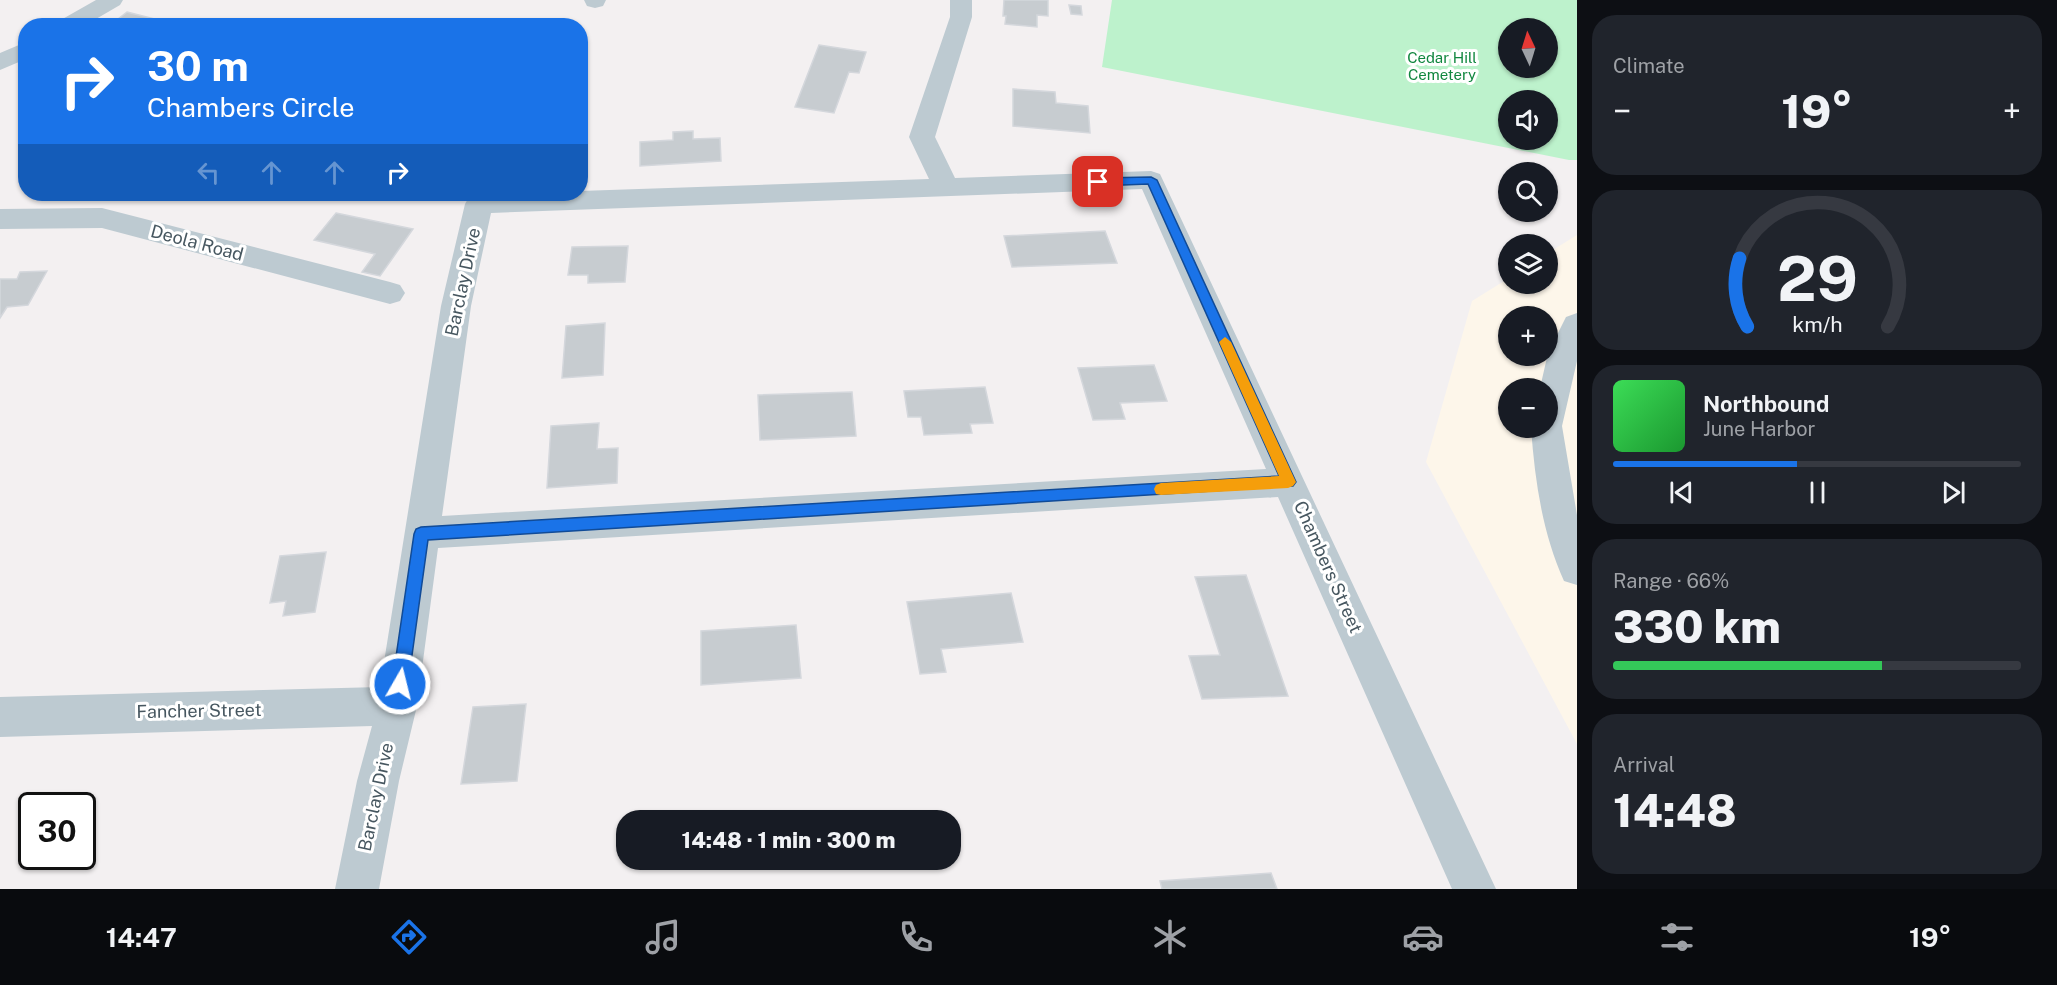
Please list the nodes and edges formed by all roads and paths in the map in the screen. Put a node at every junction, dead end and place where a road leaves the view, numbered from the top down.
1 (112, 0) edge
2 (961, 0) edge
3 (81, 18) edge
4 (18, 53) edge
5 (0, 63) edge
6 (946, 187) junction
7 (588, 200) edge
8 (561, 201) edge
9 (0, 219) edge
10 (390, 293) dead end
11 (1577, 325) edge
12 (1558, 378) edge
13 (1548, 438) edge
14 (1288, 482) junction
15 (421, 534) junction
16 (1577, 569) edge
17 (397, 706) junction
18 (0, 717) edge
19 (357, 889) edge
20 (1474, 889) edge

1 - 3 street
2 - 6 street
4 - 5 street
6 - 7 street, Barclay Drive
6 - 14 street, Chambers Street
8 - 15 street, Barclay Drive
9 - 10 street, Deola Road
11 - 12 street
13 - 16 street
14 - 15 street
14 - 20 street, Chambers Street
15 - 17 street, Barclay Drive
17 - 18 street, Fancher Street
17 - 19 street, Barclay Drive

